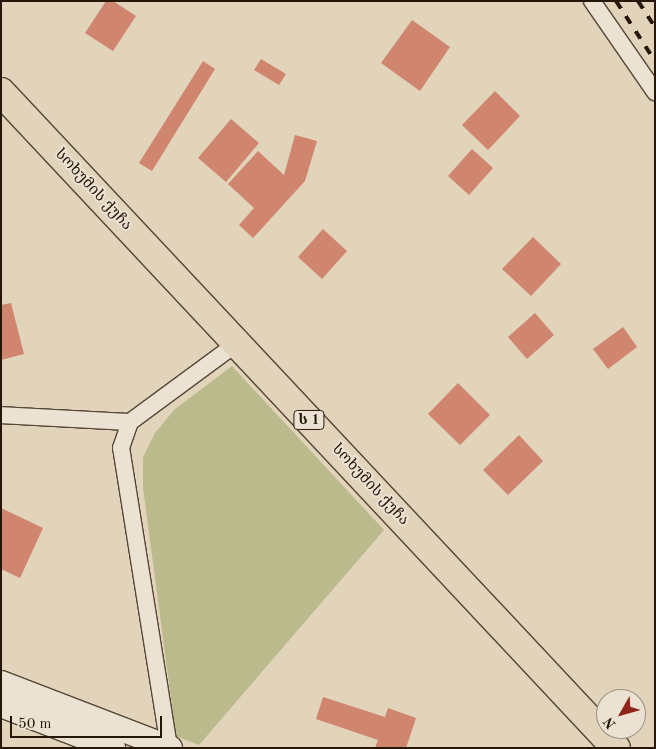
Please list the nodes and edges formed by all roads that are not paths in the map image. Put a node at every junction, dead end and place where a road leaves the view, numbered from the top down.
1 (592, 1) edge
2 (1, 92) edge
3 (655, 92) edge
4 (237, 343) junction
5 (1, 415) edge
6 (130, 422) junction
7 (1, 683) edge
8 (1, 705) edge
9 (113, 748) edge
10 (170, 748) edge
11 (616, 748) edge

1 - 3 street
2 - 4 highway, სოხუმის ქუჩა / ს 1
4 - 6 street
4 - 11 highway, სოხუმის ქუჩა / ს 1
5 - 6 street
6 - 10 street
7 - 10 main road
8 - 9 main road

